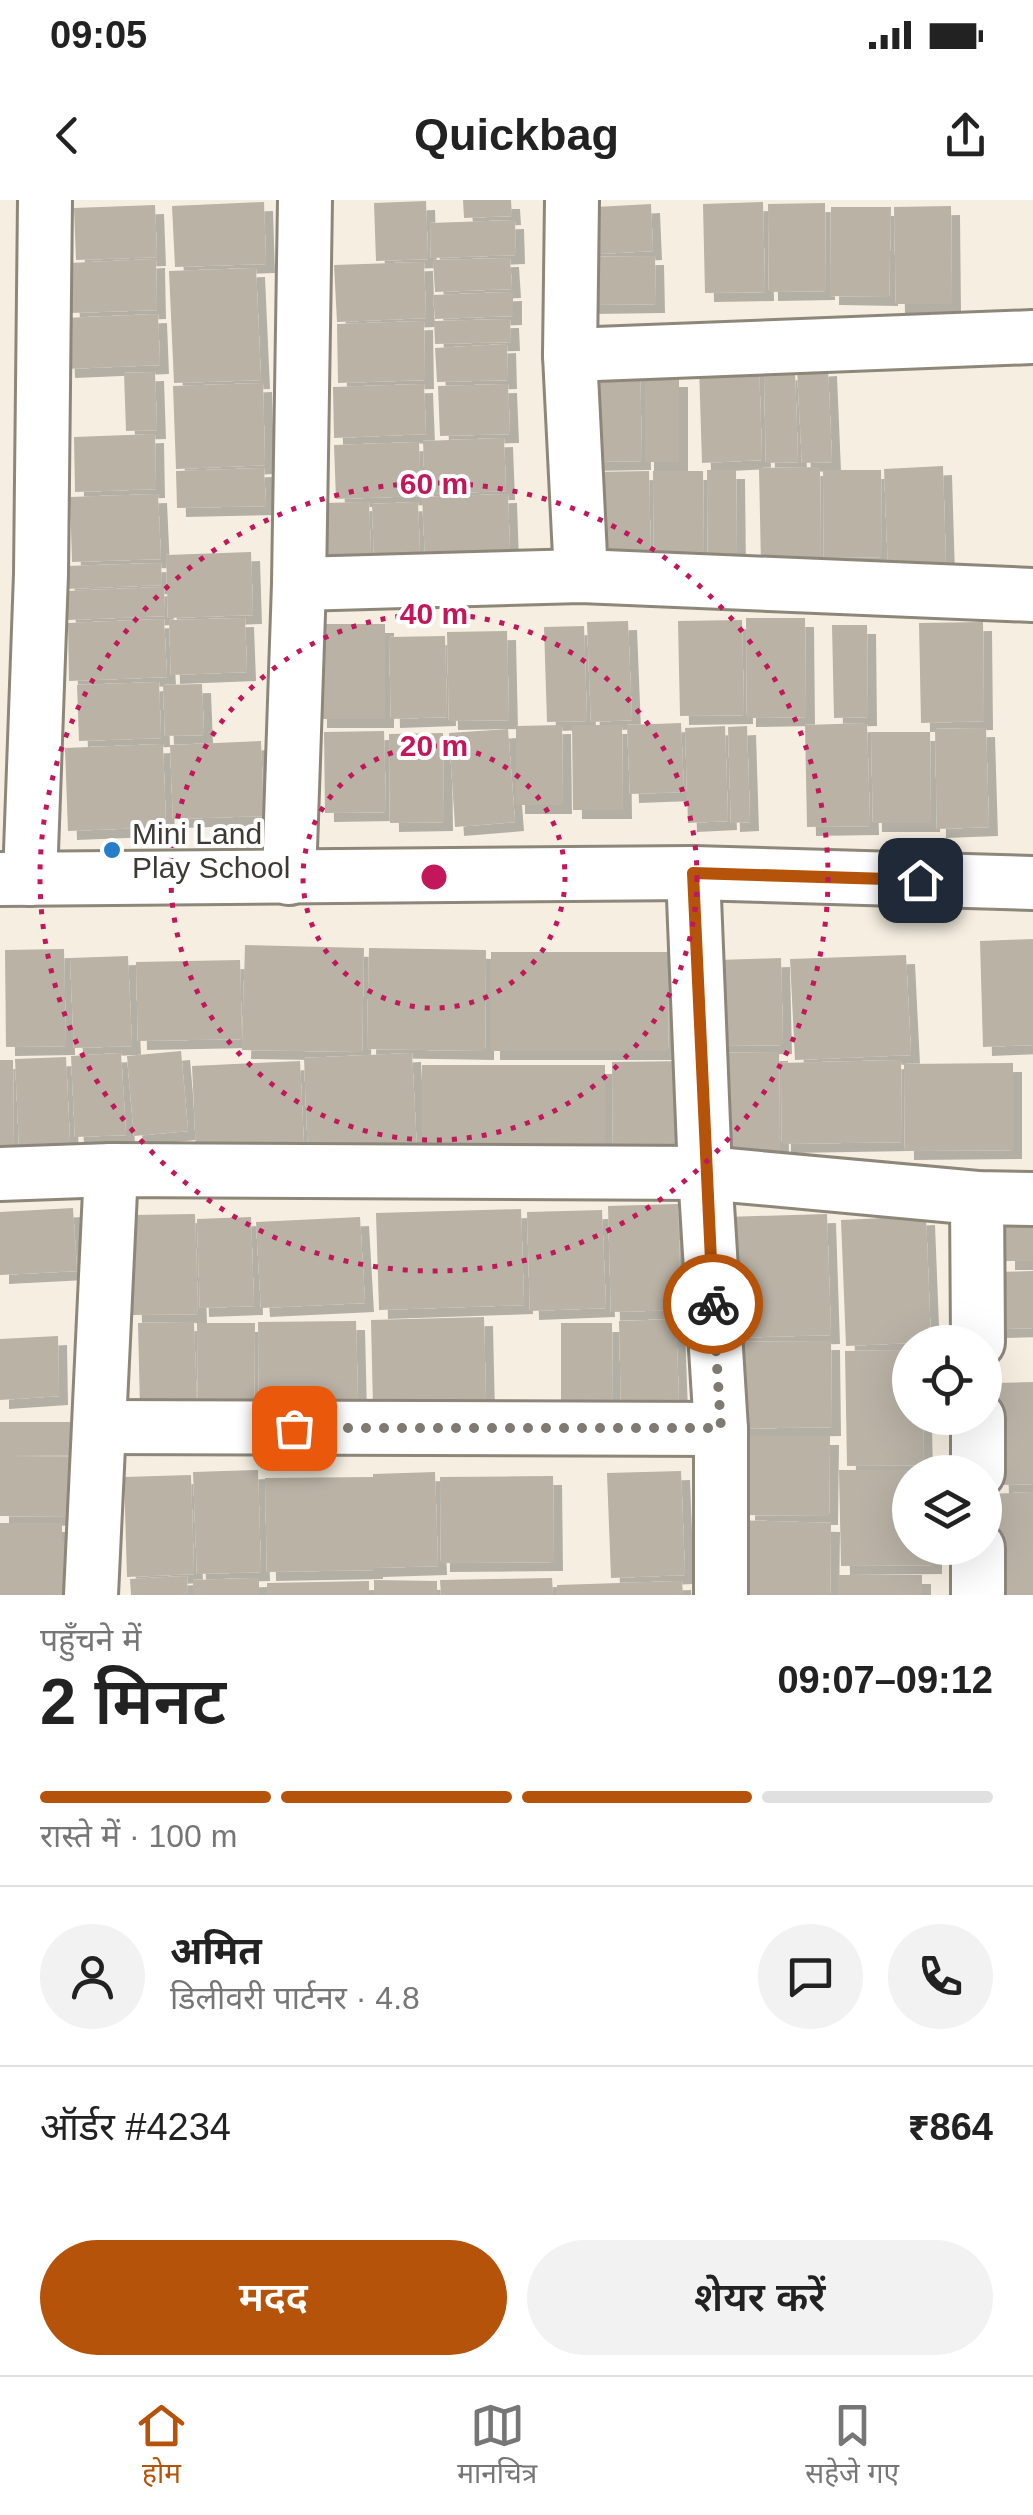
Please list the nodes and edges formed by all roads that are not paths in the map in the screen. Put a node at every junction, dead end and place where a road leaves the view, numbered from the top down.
1 (46, 200) edge
2 (305, 200) edge
3 (572, 200) edge
4 (1033, 337) edge
5 (570, 355) junction
6 (20, 574) edge
7 (581, 576) junction
8 (298, 584) junction
9 (1033, 595) edge
10 (693, 873) junction
11 (289, 878) junction
12 (15, 879) edge
13 (1033, 883) edge
14 (111, 1170) junction
15 (705, 1173) junction
16 (0, 1174) edge
17 (978, 1198) junction
18 (1033, 1199) edge
19 (978, 1325) edge
20 (100, 1427) junction
21 (721, 1428) junction
22 (978, 1565) edge
23 (92, 1595) edge
24 (720, 1595) edge
25 (978, 1595) edge

1 - 6 street
2 - 8 street
3 - 5 street
4 - 5 street
5 - 7 street
6 - 12 street
7 - 8 street
7 - 9 street
8 - 11 street
10 - 11 street
10 - 13 street
10 - 15 street
11 - 12 street
14 - 15 street
14 - 16 street
14 - 20 street
15 - 17 street
15 - 21 street
17 - 18 street
17 - 19 street
20 - 21 street
20 - 23 street
21 - 24 street
22 - 25 street

